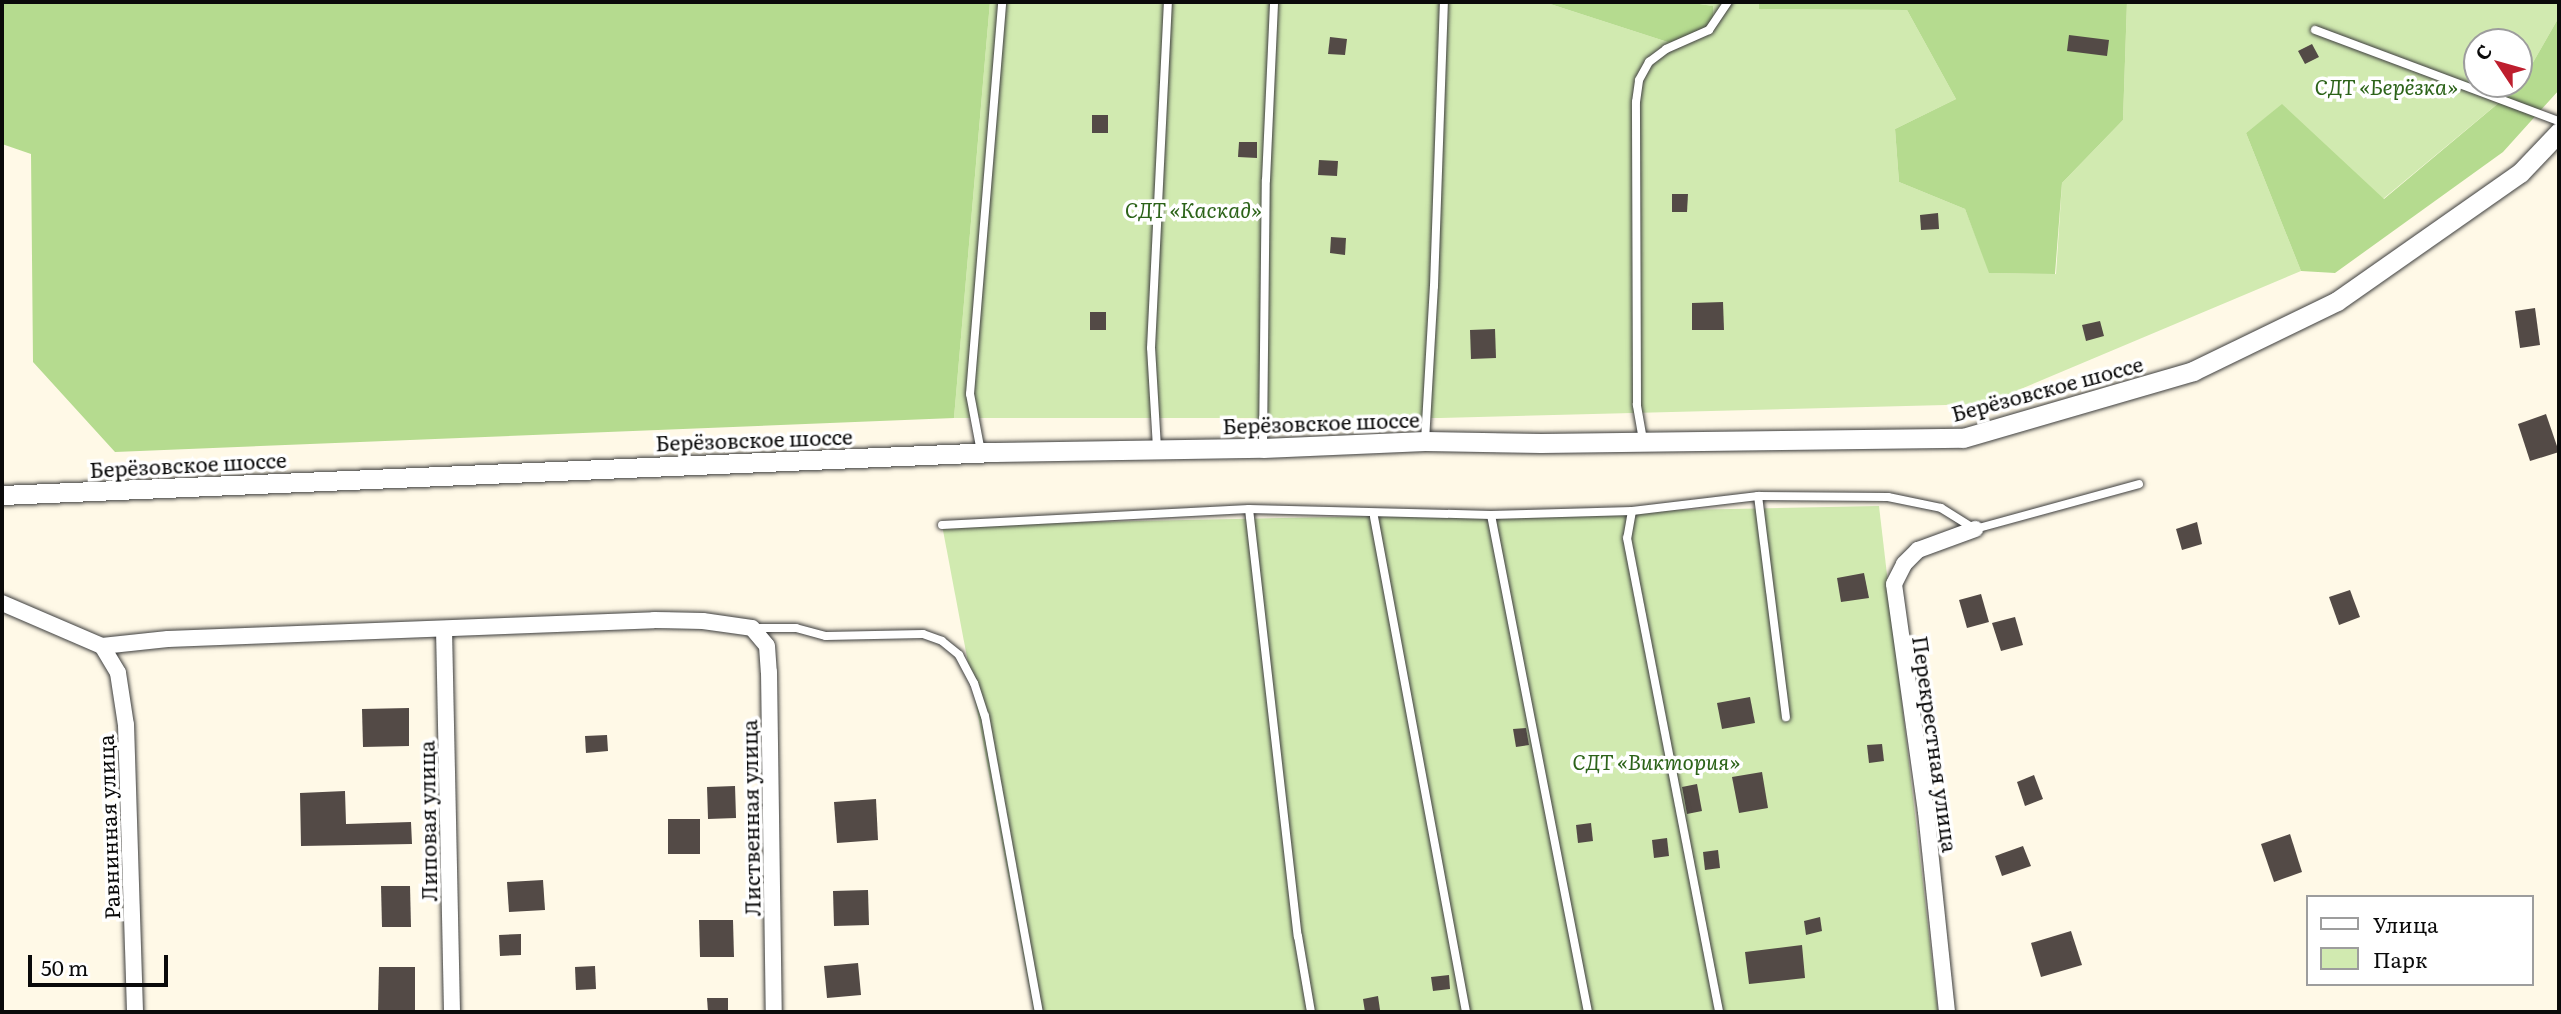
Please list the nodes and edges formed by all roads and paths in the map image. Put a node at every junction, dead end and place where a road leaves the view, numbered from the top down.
1 (1002, 2) edge
2 (1168, 2) edge
3 (1274, 2) edge
4 (1444, 2) edge
5 (1728, 2) edge
6 (2315, 30) dead end
7 (2559, 121) edge
8 (2559, 132) edge
9 (1425, 441) junction
10 (1644, 443) junction
11 (1157, 448) junction
12 (1263, 448) junction
13 (981, 452) junction
14 (2139, 484) dead end
15 (2, 495) edge
16 (1758, 496) junction
17 (1249, 509) junction
18 (1632, 511) junction
19 (1491, 515) junction
20 (1374, 517) dead end
21 (942, 525) dead end
22 (1975, 529) junction
23 (2, 603) edge
24 (752, 628) junction
25 (444, 629) junction
26 (103, 646) junction
27 (1786, 717) dead end
28 (135, 1012) edge
29 (452, 1012) edge
30 (774, 1012) edge
31 (1039, 1012) edge
32 (1311, 1012) edge
33 (1466, 1012) edge
34 (1588, 1012) edge
35 (1719, 1012) edge
36 (1947, 1012) edge

1 - 13 lane
2 - 11 lane
3 - 12 lane
4 - 9 lane
5 - 10 lane
6 - 7 lane
8 - 10 street, Берёзовское шоссе
9 - 10 street, Берёзовское шоссе
9 - 12 street, Берёзовское шоссе
11 - 12 street, Берёзовское шоссе
11 - 13 street, Берёзовское шоссе
13 - 15 street, Берёзовское шоссе
14 - 22 lane
16 - 18 lane
16 - 22 lane
16 - 27 lane
17 - 19 lane
17 - 21 lane
17 - 32 lane
18 - 19 lane
18 - 35 lane
19 - 34 lane
20 - 33 lane
22 - 36 street, Перекрестная улица
23 - 26 street
24 - 25 street
24 - 30 street, Лиственная улица
24 - 31 lane
25 - 26 street
25 - 29 street, Липовая улица
26 - 28 street, Равнинная улица

